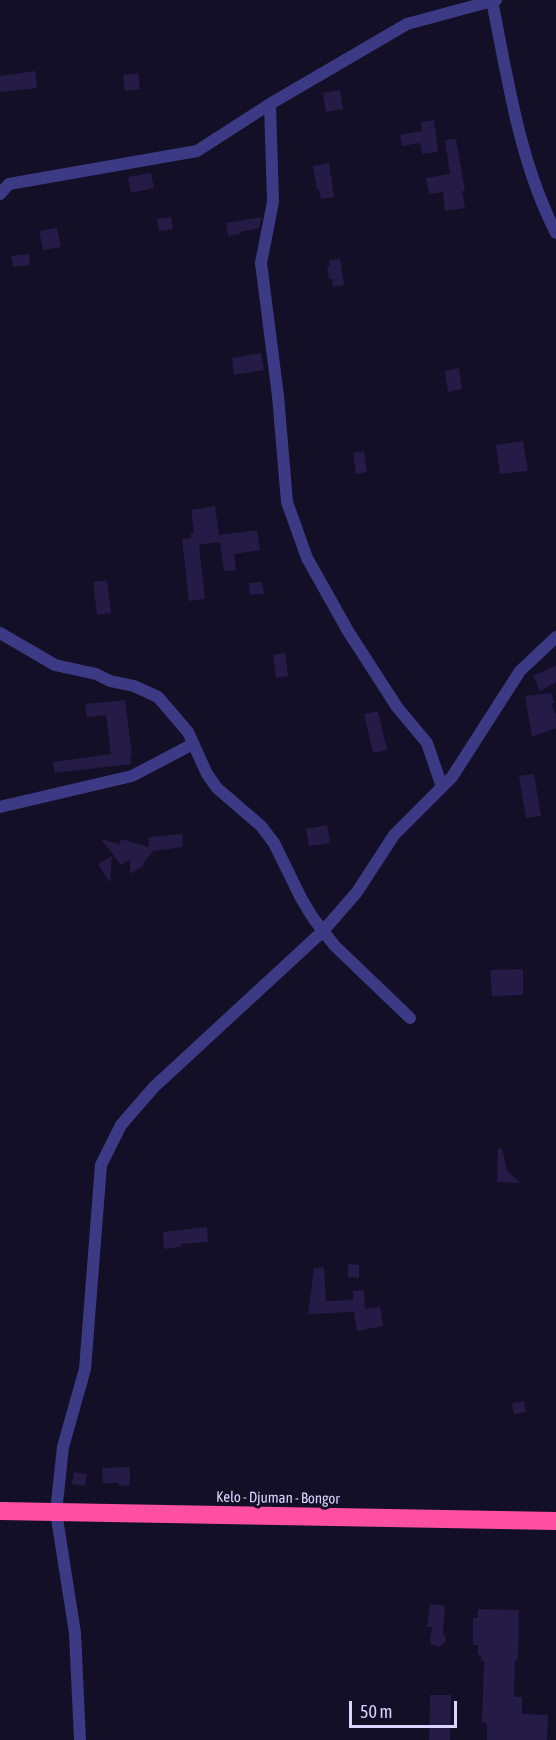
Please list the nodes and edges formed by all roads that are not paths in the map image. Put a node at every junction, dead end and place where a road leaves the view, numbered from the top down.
1 (494, 0) edge
2 (270, 104) junction
3 (0, 194) edge
4 (556, 232) edge
5 (0, 633) edge
6 (556, 637) edge
7 (193, 744) junction
8 (442, 787) junction
9 (0, 807) edge
10 (323, 931) junction
11 (410, 1018) dead end
12 (0, 1511) edge
13 (56, 1512) junction
14 (556, 1521) edge
15 (80, 1740) edge

1 - 2 street
1 - 4 street
2 - 3 street
2 - 8 street
5 - 7 street
6 - 8 street
7 - 9 street
7 - 10 street
8 - 10 street
10 - 11 street
10 - 13 street
12 - 13 highway, Kelo - Djuman - Bongor
13 - 14 highway, Kelo - Djuman - Bongor
13 - 15 street

